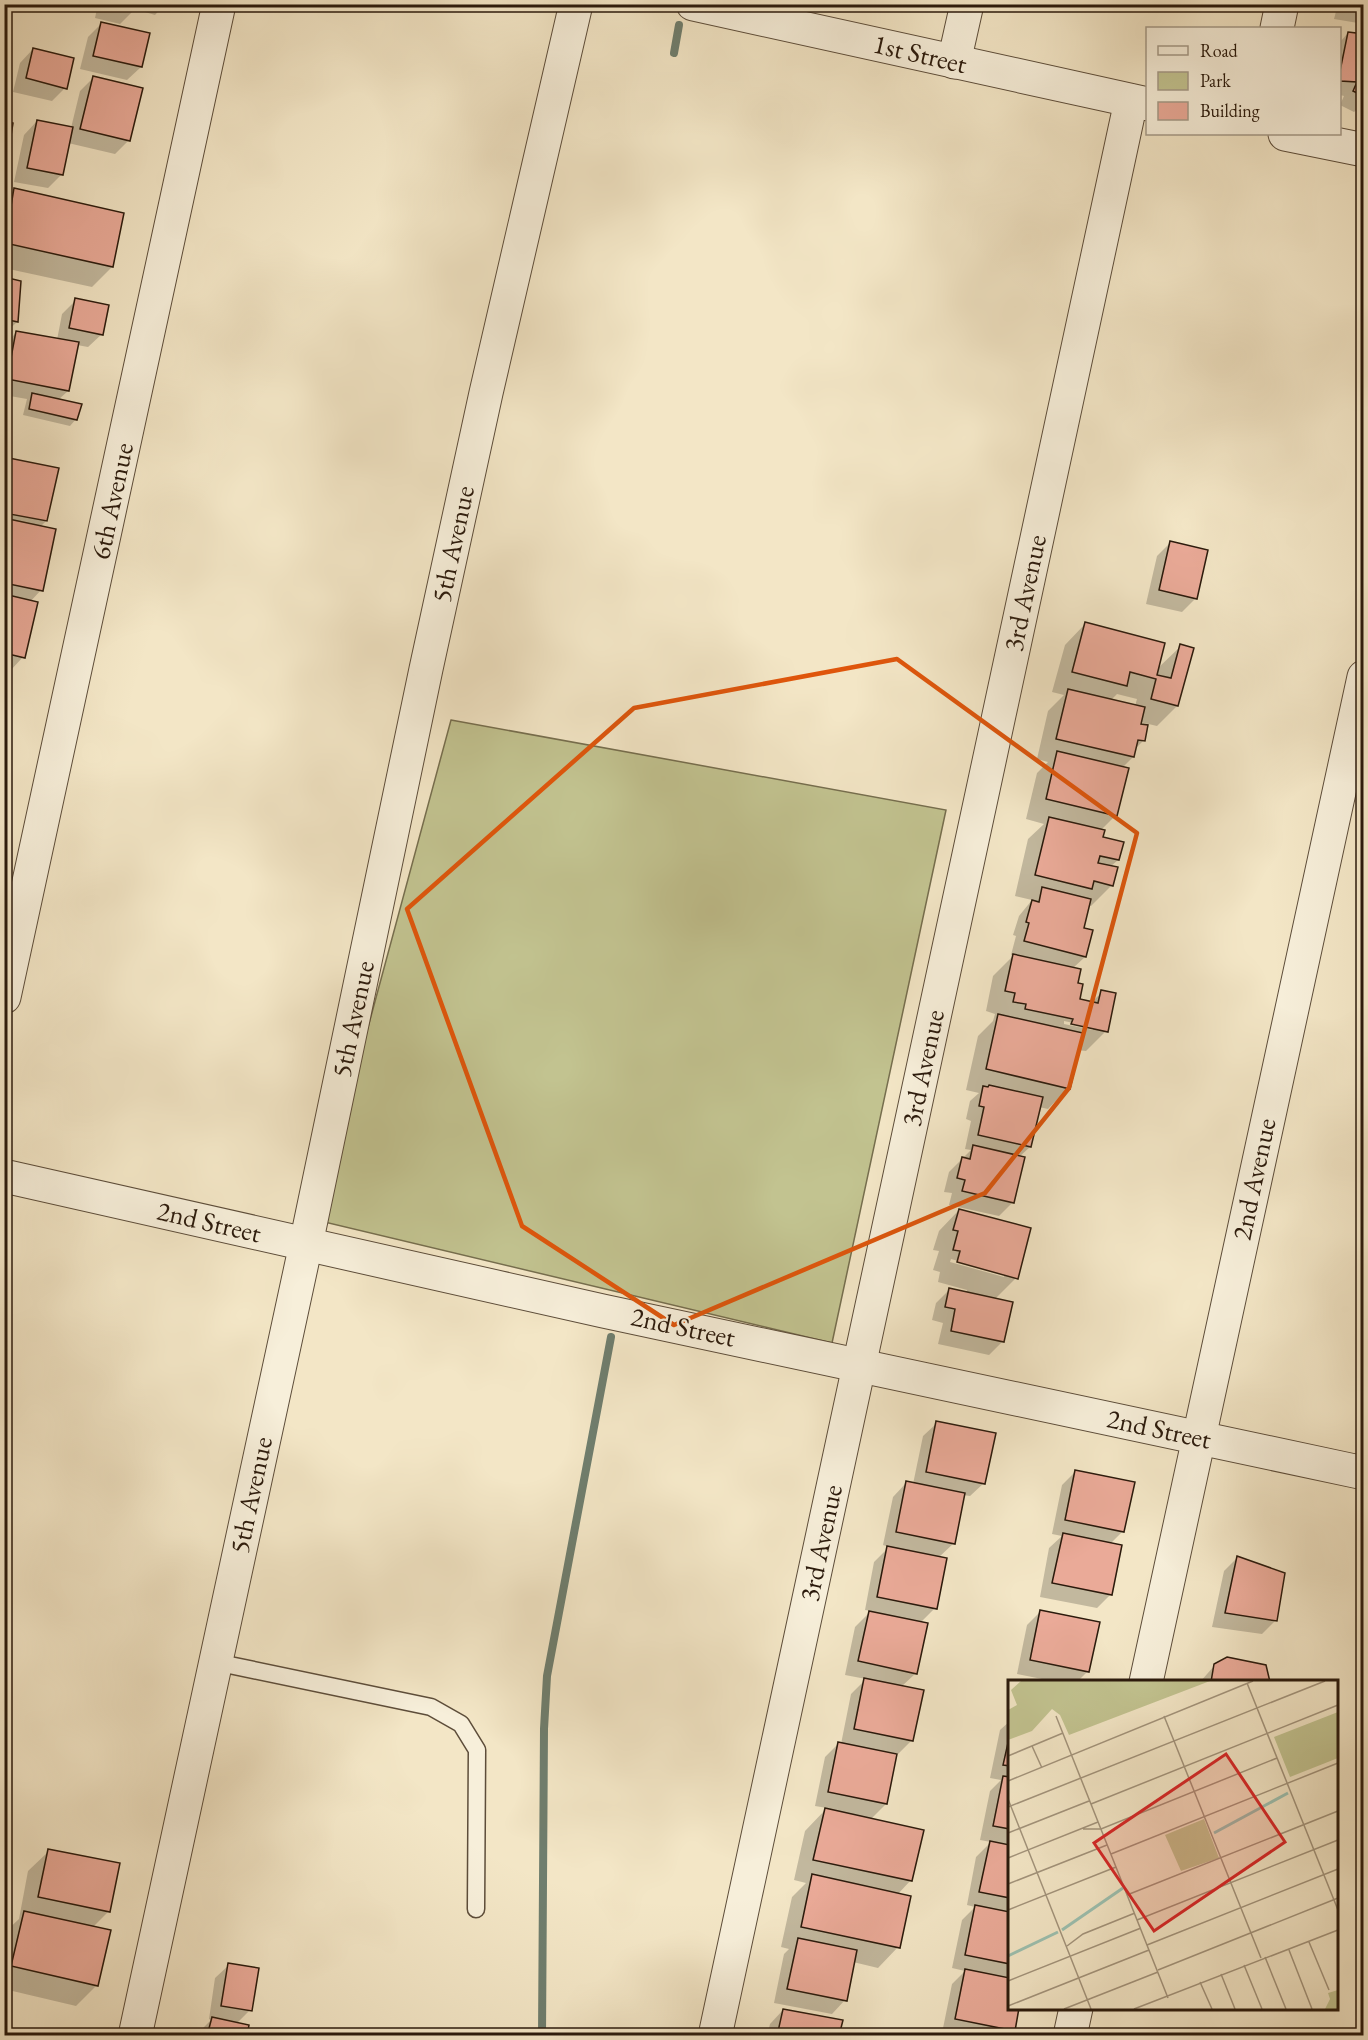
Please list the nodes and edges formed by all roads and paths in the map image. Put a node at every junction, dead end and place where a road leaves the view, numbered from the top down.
1 (219, 4) edge
2 (576, 4) edge
3 (693, 4) edge
4 (967, 4) edge
5 (1282, 4) edge
6 (1277, 27) edge
7 (954, 62) junction
8 (1139, 102) edge
9 (1290, 135) edge
10 (1364, 150) edge
11 (1364, 677) edge
12 (4, 997) edge
13 (4, 1176) edge
14 (306, 1244) junction
15 (859, 1364) junction
16 (1198, 1438) junction
17 (1364, 1473) edge
18 (215, 1662) junction
19 (1146, 1680) edge
20 (476, 1910) dead end
21 (1076, 2010) edge
22 (135, 2036) edge
23 (715, 2036) edge
24 (1070, 2036) edge

1 - 12 street, 6th Avenue
2 - 14 street, 5th Avenue
3 - 7 street, 1st Street
4 - 7 street
5 - 6 street
7 - 8 street, 1st Street
8 - 15 street, 3rd Avenue
9 - 10 street
11 - 16 street, 2nd Avenue
13 - 14 street, 2nd Street
14 - 15 street, 2nd Street
14 - 18 street, 5th Avenue
15 - 16 street, 2nd Street
15 - 23 street, 3rd Avenue
16 - 17 street, 2nd Street
16 - 19 street, 2nd Avenue
18 - 20 lane
18 - 22 street, 5th Avenue
21 - 24 street

